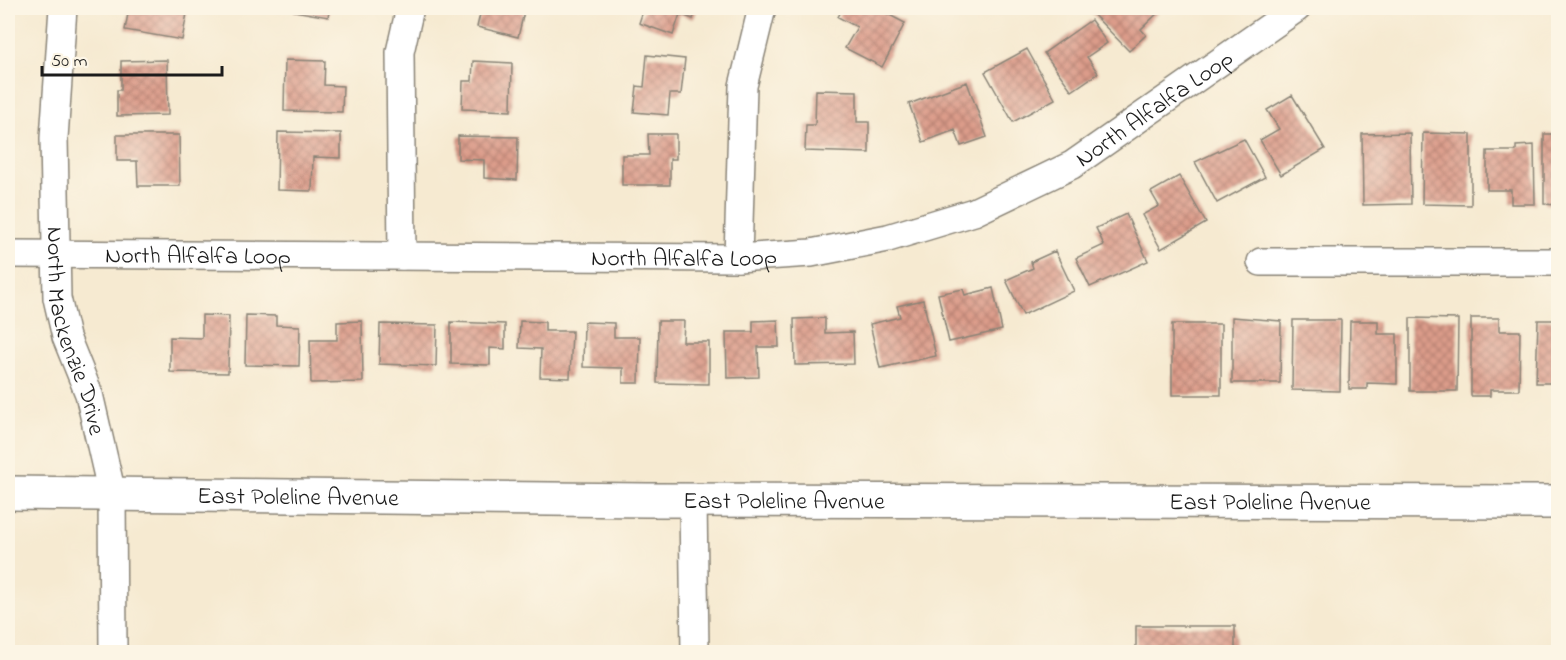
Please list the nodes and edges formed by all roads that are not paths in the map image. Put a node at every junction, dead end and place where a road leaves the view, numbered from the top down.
1 (63, 8) edge
2 (410, 8) edge
3 (762, 8) edge
4 (1297, 8) edge
5 (8, 254) edge
6 (56, 255) junction
7 (402, 256) junction
8 (738, 258) junction
9 (1262, 262) dead end
10 (1558, 262) edge
11 (8, 493) edge
12 (112, 494) junction
13 (693, 500) junction
14 (1558, 502) edge
15 (114, 652) edge
16 (695, 652) edge

1 - 6 street, North Mackenzie Drive
2 - 7 street
3 - 8 street
4 - 8 street, North Alfalfa Loop
5 - 6 street, North Alfalfa Loop
6 - 7 street, North Alfalfa Loop
6 - 12 street, North Mackenzie Drive
7 - 8 street, North Alfalfa Loop
9 - 10 street
11 - 12 main road, East Poleline Avenue
12 - 13 main road, East Poleline Avenue
12 - 15 street, North Mackenzie Drive
13 - 14 main road, East Poleline Avenue
13 - 16 street

